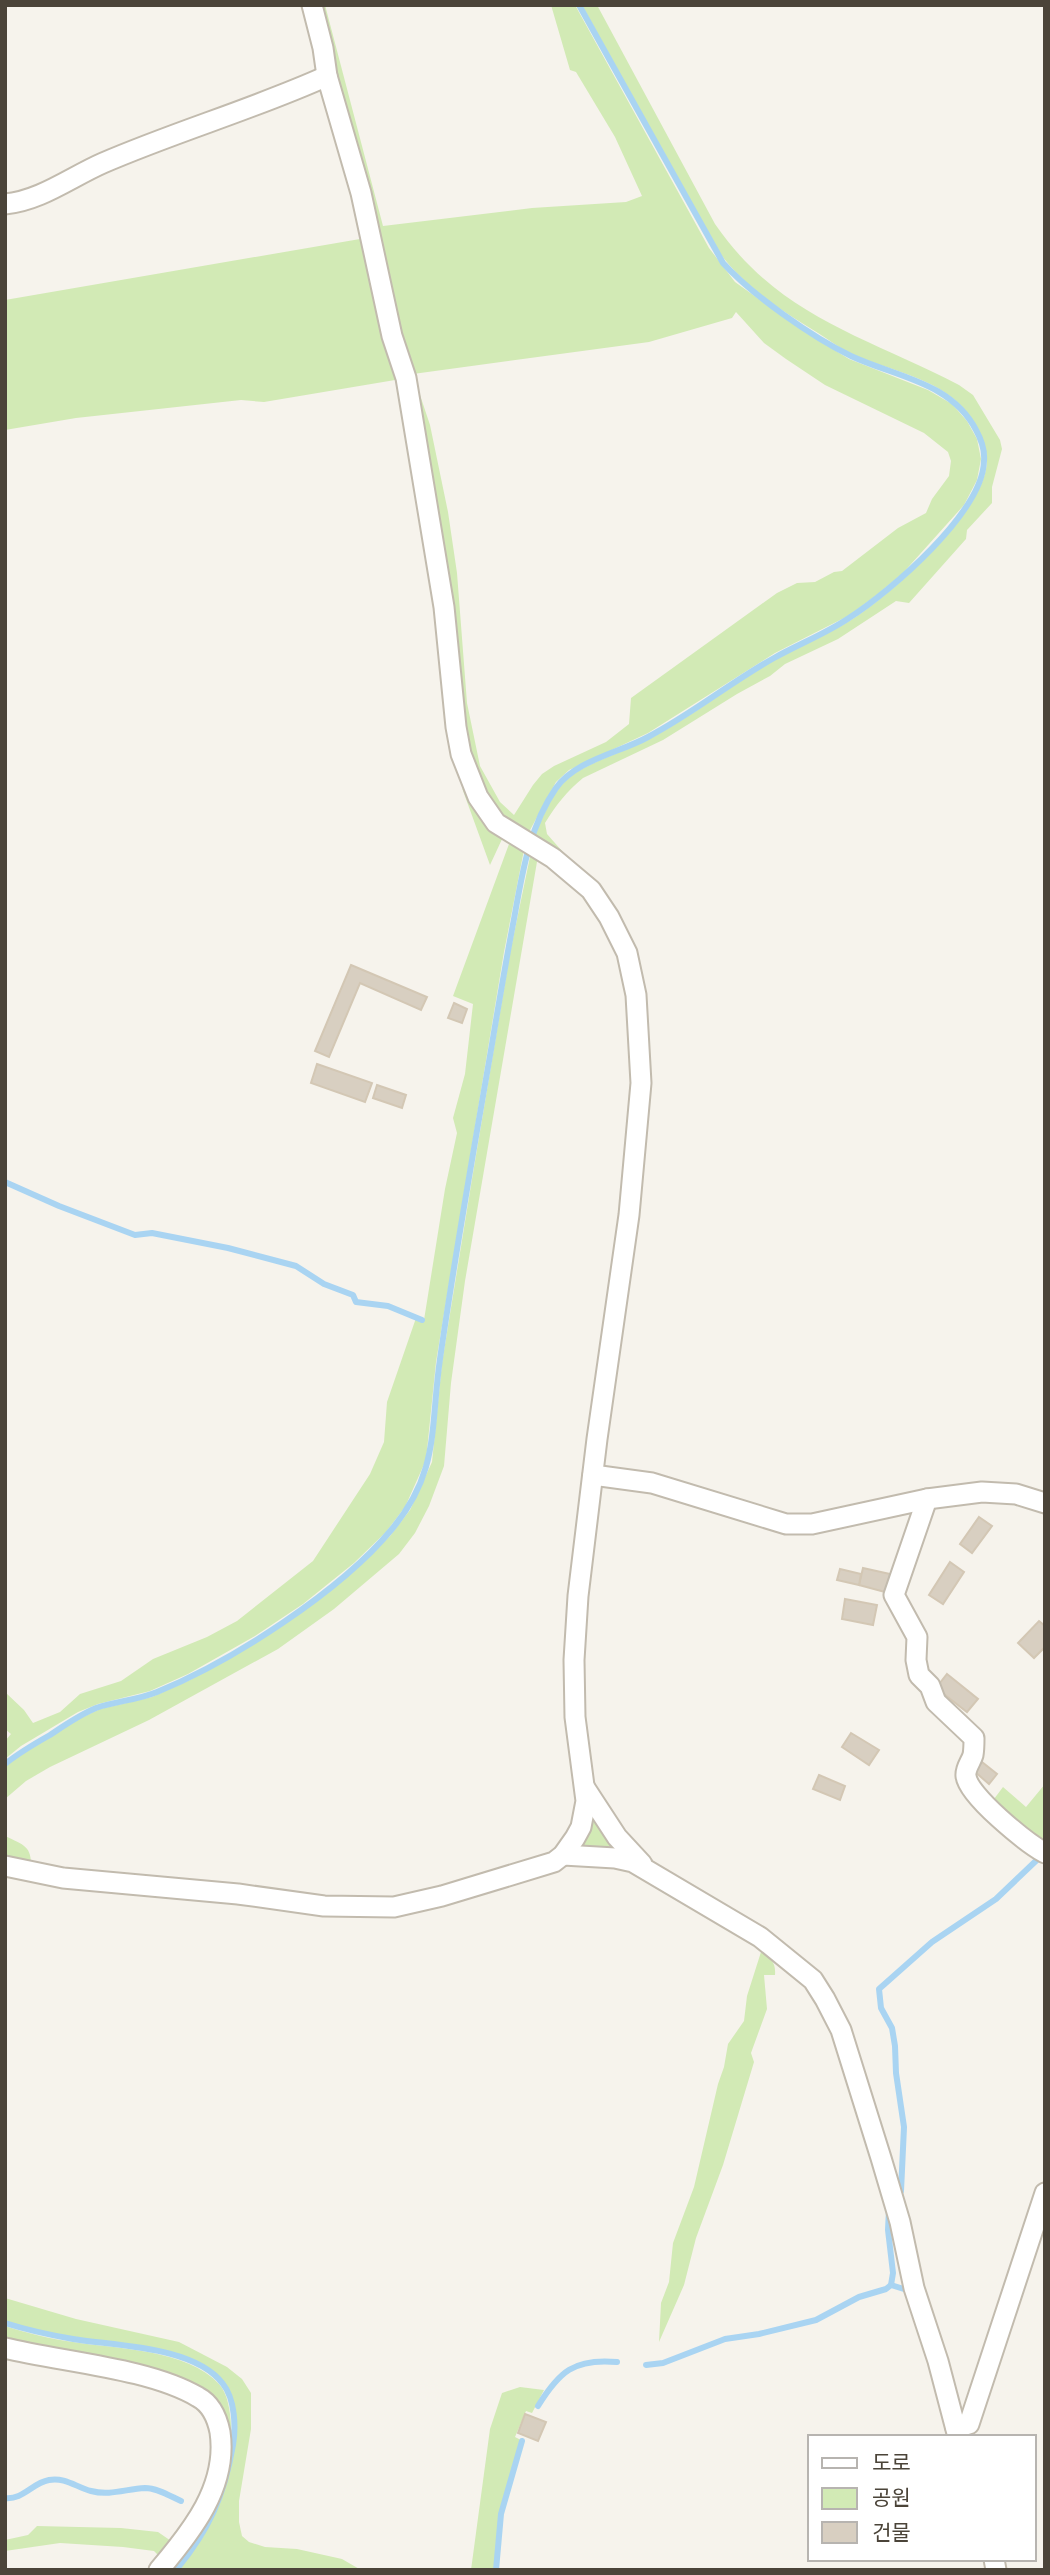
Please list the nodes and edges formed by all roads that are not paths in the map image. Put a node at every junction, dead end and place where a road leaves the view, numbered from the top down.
1 (312, 5) edge
2 (327, 76) junction
3 (5, 204) edge
4 (593, 1475) junction
5 (927, 1499) junction
6 (1045, 1503) edge
7 (584, 1787) junction
8 (1045, 1853) edge
9 (562, 1855) junction
10 (5, 1866) edge
11 (650, 1872) junction
12 (1045, 2193) edge
13 (5, 2348) edge
14 (957, 2432) edge
15 (159, 2570) edge

1 - 2 street
2 - 3 street
2 - 4 street
4 - 5 street
4 - 7 street
5 - 6 street
5 - 8 street
7 - 9 street
7 - 11 street
9 - 10 street
9 - 11 street
11 - 14 street
12 - 14 street
13 - 15 street

